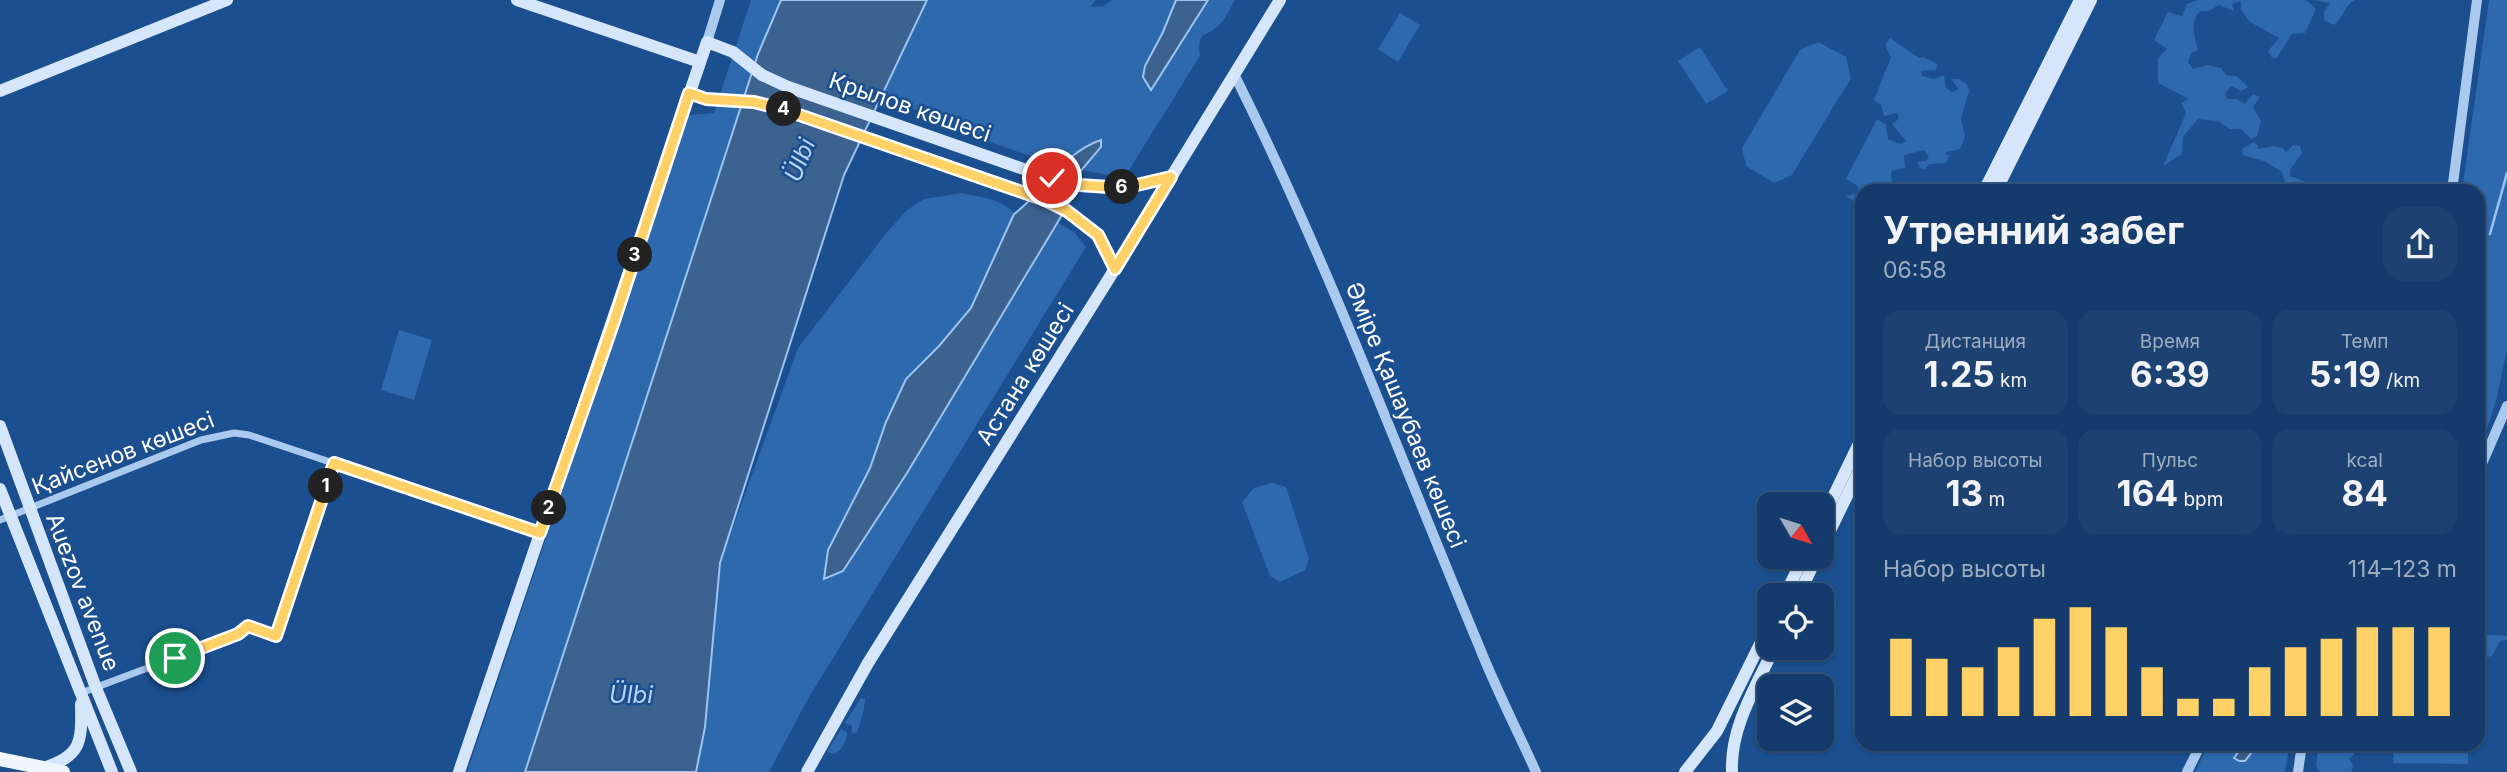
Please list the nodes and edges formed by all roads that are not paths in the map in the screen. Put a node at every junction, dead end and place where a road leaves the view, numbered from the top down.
1 (227, 0) edge
2 (517, 0) edge
3 (720, 0) edge
4 (1280, 0) edge
5 (2080, 0) edge
6 (2091, 0) edge
7 (2477, 0) edge
8 (707, 42) junction
9 (700, 62) junction
10 (1234, 74) junction
11 (0, 91) edge
12 (689, 93) junction
13 (1171, 177) junction
14 (1988, 184) edge
15 (1999, 184) edge
16 (2453, 184) edge
17 (1115, 269) junction
18 (2507, 406) edge
19 (0, 426) edge
20 (1855, 452) edge
21 (2485, 457) edge
22 (334, 463) junction
23 (1855, 479) edge
24 (0, 489) edge
25 (1834, 495) edge
26 (30, 510) junction
27 (5, 518) edge
28 (1834, 522) edge
29 (540, 533) junction
30 (81, 648) junction
31 (1757, 650) edge
32 (65, 654) junction
33 (1768, 660) edge
34 (96, 688) junction
35 (81, 693) junction
36 (2198, 751) edge
37 (2301, 751) edge
38 (0, 759) edge
39 (43, 768) junction
40 (2299, 770) edge
41 (63, 772) edge
42 (112, 772) edge
43 (131, 772) edge
44 (459, 772) edge
45 (807, 772) edge
46 (1536, 772) edge
47 (1685, 772) edge
48 (1732, 772) edge
49 (2187, 772) edge

1 - 11 main road
2 - 9 main road
3 - 8 street
4 - 10 main road, Астана көшесі
5 - 14 main road
6 - 15 main road
7 - 16 street
8 - 9 main road
8 - 13 main road, Крылов көшесі
9 - 12 main road
10 - 13 main road, Астана көшесі
10 - 46 street, Әміре Қашаубаев көшесі
12 - 17 main road, Крылов көшесі
12 - 29 main road
13 - 17 main road, Астана көшесі
17 - 45 main road, Астана көшесі
18 - 21 street
19 - 26 main road, Auezov avenue
20 - 25 main road
22 - 26 street, Қайсенов көшесі
22 - 29 street, Қайсенов көшесі
22 - 34 street
23 - 28 main road
24 - 27 main road, Auezov avenue
26 - 27 street, Қайсенов көшесі
26 - 30 main road, Auezov avenue
27 - 32 main road, Auezov avenue
29 - 44 main road
30 - 32 main road
30 - 34 main road, Auezov avenue
31 - 47 main road
32 - 35 main road, Auezov avenue
33 - 48 main road
34 - 35 street
34 - 43 main road, Auezov avenue
35 - 39 main road
35 - 42 main road, Auezov avenue
36 - 49 street
37 - 40 street
38 - 39 main road
39 - 41 main road

